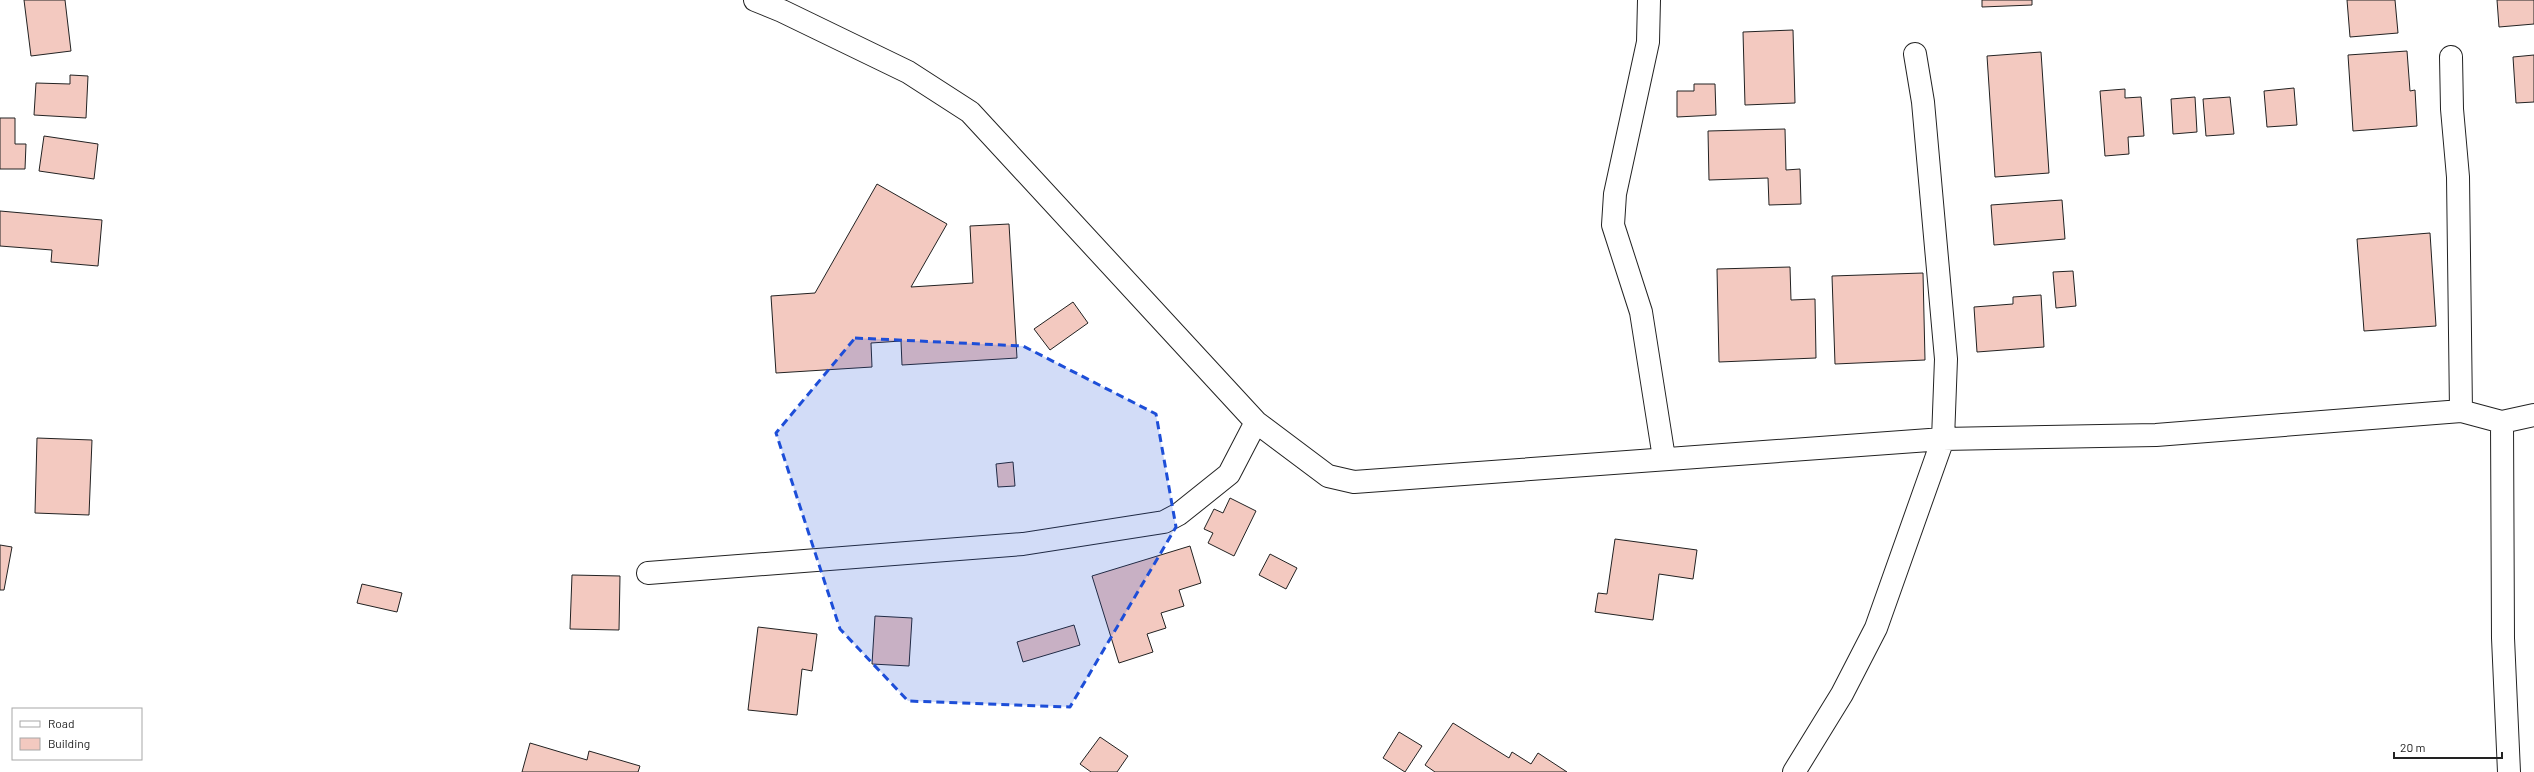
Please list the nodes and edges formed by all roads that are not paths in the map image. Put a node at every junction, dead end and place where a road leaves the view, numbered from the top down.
1 (754, 0) edge
2 (1649, 0) edge
3 (1915, 54) dead end
4 (2451, 57) dead end
5 (2461, 411) junction
6 (2534, 415) edge
7 (1256, 422) junction
8 (2502, 422) junction
9 (1943, 440) junction
10 (1664, 458) junction
11 (648, 573) dead end
12 (1794, 772) edge
13 (2509, 772) edge

1 - 7 street
2 - 10 street
3 - 9 street
4 - 5 street
5 - 8 street
5 - 9 street
6 - 8 street
7 - 10 street
7 - 11 street
8 - 13 street
9 - 10 street
9 - 12 street

